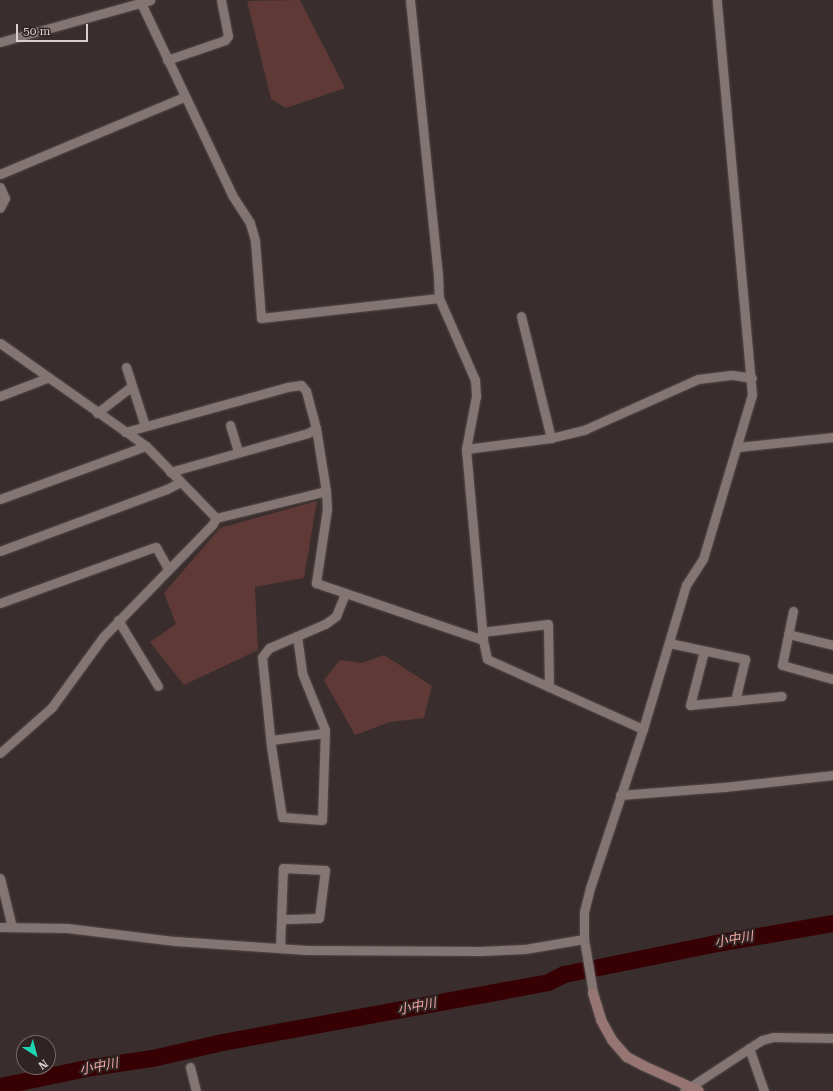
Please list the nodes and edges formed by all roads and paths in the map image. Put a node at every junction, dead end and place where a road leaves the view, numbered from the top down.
1 (150, 0) edge
2 (221, 0) edge
3 (410, 0) edge
4 (717, 0) edge
5 (141, 3) junction
6 (0, 42) edge
7 (167, 60) junction
8 (184, 97) junction
9 (0, 174) edge
10 (0, 187) edge
11 (0, 208) edge
12 (439, 298) junction
13 (521, 316) dead end
14 (0, 343) edge
15 (126, 367) dead end
16 (47, 378) junction
17 (752, 378) junction
18 (132, 386) junction
19 (0, 396) edge
20 (97, 413) junction
21 (230, 425) dead end
22 (145, 426) junction
23 (316, 428) junction
24 (125, 432) junction
25 (833, 436) edge
26 (551, 438) junction
27 (146, 446) junction
28 (738, 447) junction
29 (466, 449) junction
30 (238, 452) junction
31 (170, 472) junction
32 (180, 482) junction
33 (326, 491) junction
34 (0, 499) edge
35 (216, 518) junction
36 (0, 551) edge
37 (168, 569) junction
38 (345, 594) junction
39 (0, 603) edge
40 (793, 611) dead end
41 (118, 620) junction
42 (788, 634) junction
43 (297, 636) junction
44 (483, 636) junction
45 (669, 643) junction
46 (833, 645) edge
47 (704, 651) junction
48 (833, 679) edge
49 (158, 686) dead end
50 (549, 687) junction
51 (782, 696) dead end
52 (735, 701) junction
53 (643, 729) junction
54 (325, 733) junction
55 (271, 740) junction
56 (0, 753) edge
57 (833, 775) edge
58 (620, 795) junction
59 (0, 878) edge
60 (282, 919) junction
61 (0, 927) edge
62 (12, 927) junction
63 (584, 938) junction
64 (280, 948) junction
65 (593, 993) joint
66 (833, 1038) edge
67 (749, 1048) junction
68 (190, 1067) dead end
69 (692, 1090) edge
70 (196, 1091) edge
71 (764, 1091) edge

1 - 5 street
2 - 7 street
3 - 12 street
4 - 17 street
5 - 6 street
5 - 7 street
7 - 8 street
8 - 9 street
8 - 12 street
10 - 11 street
12 - 29 street
13 - 26 street
14 - 16 street
15 - 18 street
16 - 19 street
16 - 20 street
17 - 26 street
17 - 28 street
18 - 20 street
18 - 22 street
20 - 24 street
21 - 30 street
22 - 23 street
22 - 24 street
23 - 30 street
23 - 33 street
24 - 27 street
25 - 28 street
26 - 29 street
27 - 31 street
27 - 34 street
28 - 45 street
29 - 44 street
30 - 31 street
31 - 32 street
32 - 35 street
32 - 36 street
33 - 35 street
33 - 38 street
35 - 37 street
37 - 39 street
37 - 41 street
38 - 43 street
38 - 44 street
40 - 42 street
41 - 49 street
41 - 56 street
42 - 46 street
42 - 48 street
43 - 54 street
43 - 55 street
44 - 50 street
44 - 50 street
45 - 47 street
45 - 53 street
47 - 52 street
47 - 52 street
50 - 53 street
51 - 52 street
53 - 58 street
54 - 55 street
54 - 55 street
57 - 58 street
58 - 63 street
59 - 62 street
60 - 60 street
60 - 64 street
61 - 62 street
62 - 64 street
63 - 64 street
63 - 65 street
65 - 69 street
66 - 67 street
67 - 69 street
67 - 71 street
68 - 70 street

